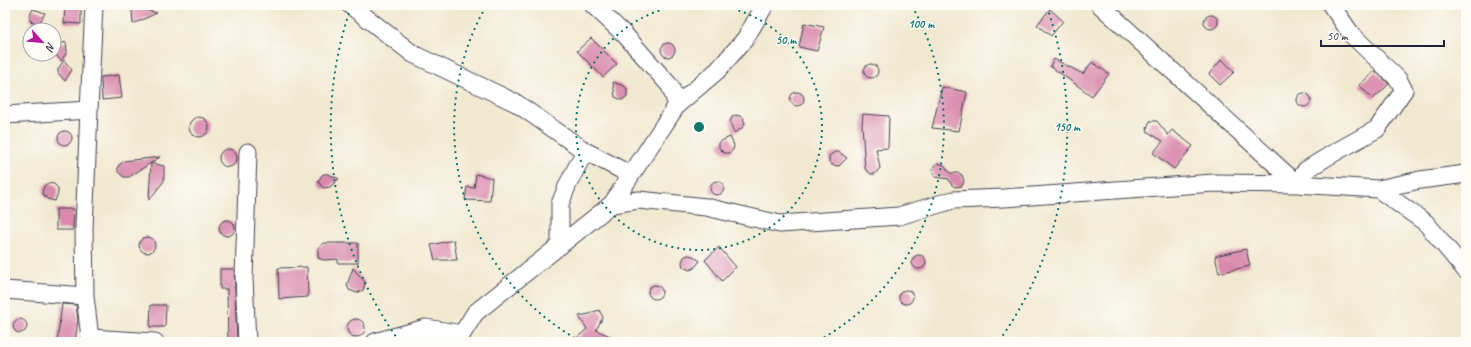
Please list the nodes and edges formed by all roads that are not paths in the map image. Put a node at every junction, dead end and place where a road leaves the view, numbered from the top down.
1 (94, 5) edge
2 (350, 5) edge
3 (593, 5) edge
4 (765, 5) edge
5 (1100, 5) edge
6 (1330, 5) edge
7 (677, 105) junction
8 (89, 110) junction
9 (5, 115) edge
10 (585, 151) junction
11 (248, 152) dead end
12 (1466, 174) edge
13 (631, 175) junction
14 (1297, 184) junction
15 (1378, 189) junction
16 (612, 204) junction
17 (560, 246) junction
18 (1466, 271) edge
19 (5, 290) edge
20 (85, 296) junction
21 (459, 338) edge
22 (155, 342) edge
23 (247, 342) edge
24 (375, 342) edge

1 - 8 street
2 - 10 street
3 - 7 street
4 - 7 street
5 - 14 street
6 - 14 street
7 - 13 street
8 - 9 street
8 - 20 street
10 - 13 street
10 - 17 street
11 - 23 street
12 - 15 street
13 - 16 street
14 - 15 street
14 - 16 street
15 - 18 street
16 - 17 street
17 - 21 street
19 - 20 street
20 - 22 street
21 - 24 street

